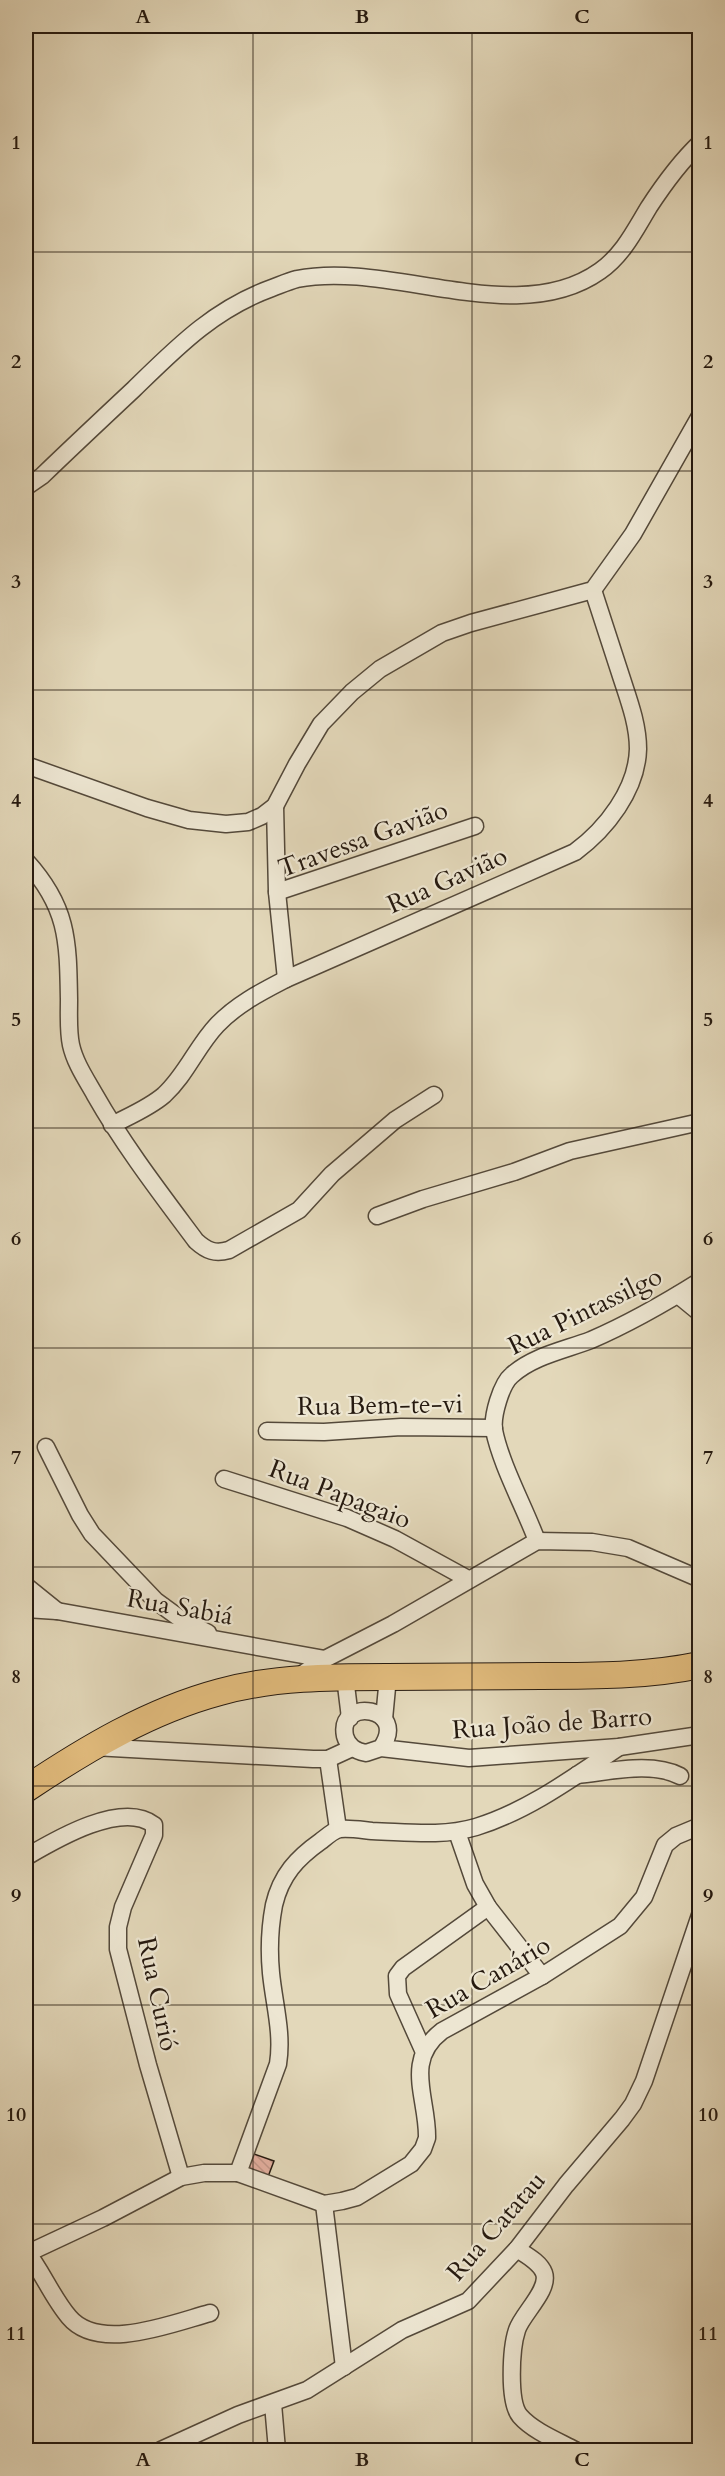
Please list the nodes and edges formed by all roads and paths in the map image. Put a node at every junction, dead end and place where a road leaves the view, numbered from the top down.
1 (699, 143) edge
2 (699, 416) edge
3 (26, 487) edge
4 (593, 590) junction
5 (26, 765) edge
6 (275, 806) junction
7 (475, 826) dead end
8 (26, 861) edge
9 (277, 892) junction
10 (286, 979) junction
11 (434, 1095) dead end
12 (699, 1122) edge
13 (112, 1125) junction
14 (377, 1216) dead end
15 (699, 1281) edge
16 (678, 1295) junction
17 (699, 1313) edge
18 (494, 1428) junction
19 (267, 1431) dead end
20 (46, 1447) dead end
21 (224, 1479) dead end
22 (537, 1541) junction
23 (468, 1579) junction
24 (699, 1579) edge
25 (26, 1586) edge
26 (26, 1609) edge
27 (57, 1611) junction
28 (222, 1640) junction
29 (325, 1659) junction
30 (699, 1665) edge
31 (345, 1677) junction
32 (388, 1677) junction
33 (295, 1679) junction
34 (350, 1718) junction
35 (384, 1719) junction
36 (699, 1735) edge
37 (90, 1747) junction
38 (618, 1747) junction
39 (352, 1748) junction
40 (381, 1748) junction
41 (328, 1758) junction
42 (576, 1775) junction
43 (680, 1776) dead end
44 (26, 1789) edge
45 (699, 1826) edge
46 (338, 1829) junction
47 (457, 1832) junction
48 (26, 1857) edge
49 (488, 1907) junction
50 (699, 1915) edge
51 (542, 1976) junction
52 (423, 2050) junction
53 (238, 2173) junction
54 (181, 2177) junction
55 (324, 2204) junction
56 (517, 2248) junction
57 (26, 2253) edge
58 (210, 2313) dead end
59 (344, 2367) junction
60 (273, 2404) junction
61 (160, 2451) edge
62 (277, 2451) edge
63 (575, 2451) edge

1 - 3 street
2 - 4 street
4 - 6 street
4 - 10 street, Rua Gavião
5 - 6 street
6 - 9 street
7 - 9 street, Travessa Gavião
8 - 13 street
9 - 10 street, Travessa Gavião
10 - 13 street, Rua Gavião
11 - 13 street
12 - 14 street
15 - 16 street, Rua Pintassilgo
16 - 17 street
16 - 18 street, Rua Pintassilgo
18 - 19 street, Rua Bem-te-vi
18 - 22 street, Rua Pintassilgo
20 - 28 street
21 - 23 street, Rua Papagaio
22 - 23 street
22 - 24 street
23 - 29 street
25 - 27 street
26 - 27 street, Rua Sabiá
27 - 28 street, Rua Sabiá
28 - 29 street, Rua Sabiá
29 - 33 street
30 - 32 main road
31 - 32 main road
31 - 33 main road
31 - 34 street
32 - 35 street
33 - 37 main road
34 - 35 street
34 - 39 street
35 - 40 street
36 - 38 street, Rua João de Barro
37 - 41 street, Rua João de Barro
37 - 44 main road
38 - 40 street, Rua João de Barro
38 - 42 street
39 - 40 street, Rua João de Barro
39 - 41 street, Rua João de Barro
41 - 46 street
42 - 43 street
42 - 47 street
45 - 51 street, Rua Canário
46 - 47 street
46 - 53 street
47 - 49 street
48 - 54 street, Rua Curió
49 - 51 street
49 - 52 street
50 - 56 street, Rua Catatau
51 - 52 street, Rua Canário
52 - 55 street, Rua Canário
53 - 54 street
53 - 55 street
54 - 57 street
55 - 59 street
56 - 59 street, Rua Catatau
56 - 63 street
57 - 58 street
59 - 60 street, Rua Catatau
60 - 61 street, Rua Catatau
60 - 62 street

